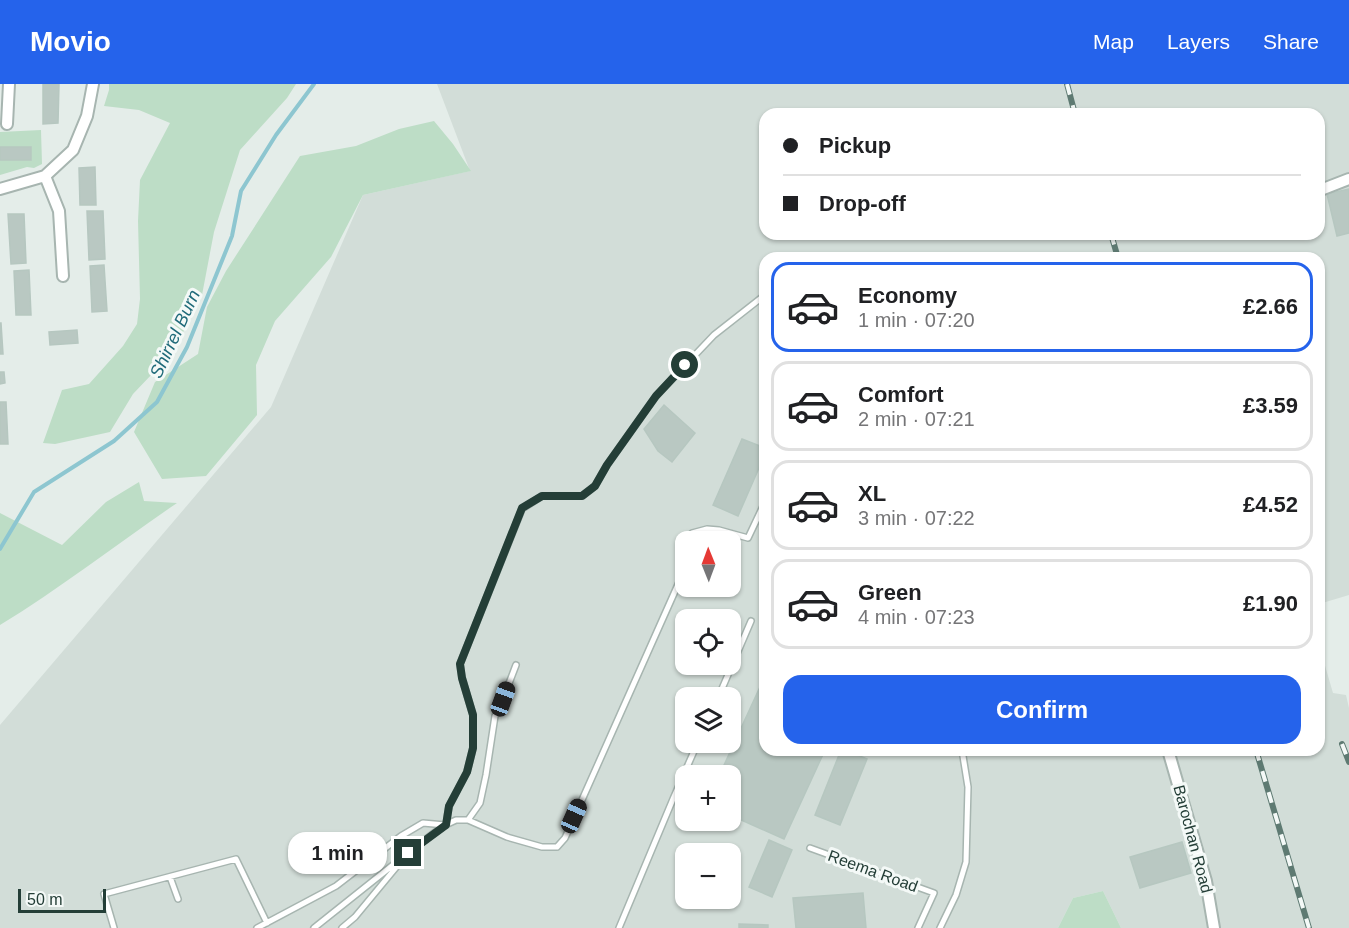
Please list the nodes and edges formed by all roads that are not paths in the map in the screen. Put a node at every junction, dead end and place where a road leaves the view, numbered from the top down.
1 (9, 84) edge
2 (93, 84) edge
3 (7, 124) dead end
4 (45, 176) junction
5 (1349, 179) edge
6 (1325, 188) edge
7 (0, 189) edge
8 (63, 276) dead end
9 (759, 300) edge
10 (759, 515) edge
11 (700, 531) edge
12 (723, 531) edge
13 (741, 536) edge
14 (675, 591) edge
15 (752, 621) dead end
16 (516, 665) dead end
17 (723, 687) edge
18 (693, 753) edge
19 (963, 756) edge
20 (1170, 756) edge
21 (468, 820) junction
22 (446, 825) junction
23 (810, 848) dead end
24 (408, 853) junction
25 (170, 877) junction
26 (178, 899) dead end
27 (267, 923) junction
28 (114, 928) edge
29 (257, 928) edge
30 (314, 928) edge
31 (342, 928) edge
32 (619, 928) edge
33 (918, 928) edge
34 (940, 928) edge
35 (1214, 928) edge

1 - 3 street
2 - 4 street
4 - 7 street
4 - 8 street
5 - 6 street
9 - 22 lane
10 - 13 lane
11 - 12 lane
14 - 21 lane
15 - 17 lane
16 - 21 lane
18 - 32 lane
19 - 34 lane
20 - 35 street, Barochan Road
21 - 22 lane
22 - 24 lane
22 - 27 lane
23 - 33 lane, Reema Road
24 - 30 lane
24 - 31 lane
25 - 26 lane
25 - 27 lane
25 - 28 lane
27 - 29 lane

